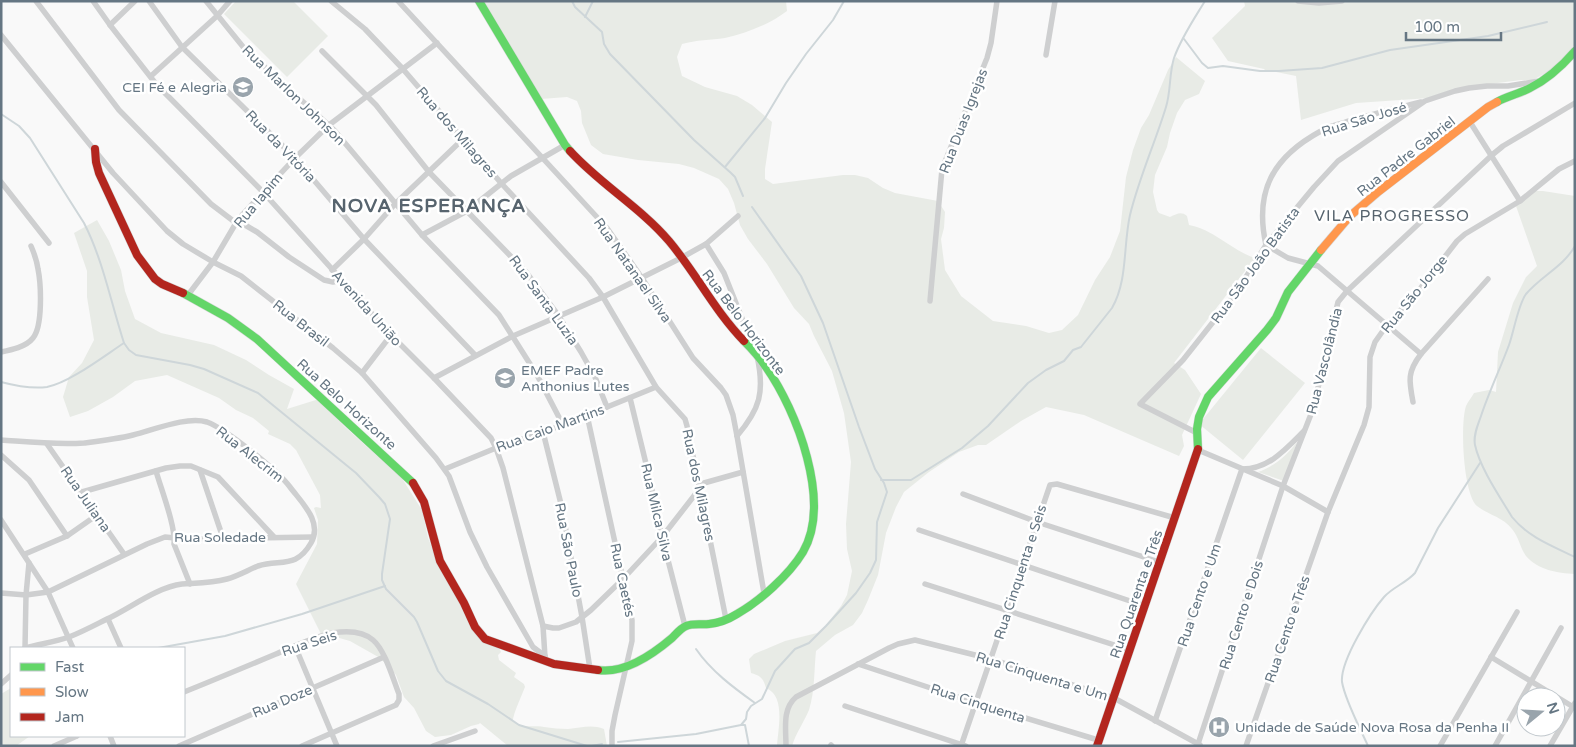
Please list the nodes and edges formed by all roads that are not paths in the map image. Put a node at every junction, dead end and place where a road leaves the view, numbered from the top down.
1 (36, 1) edge
2 (94, 1) edge
3 (134, 1) edge
4 (149, 1) edge
5 (206, 1) edge
6 (230, 1) edge
7 (398, 1) edge
8 (480, 1) edge
9 (997, 1) edge
10 (1056, 1) edge
11 (1298, 1) edge
12 (1342, 1) edge
13 (333, 2) edge
14 (217, 16) junction
15 (110, 25) junction
16 (1, 35) edge
17 (437, 43) junction
18 (182, 47) junction
19 (322, 50) dead end
20 (1575, 51) edge
21 (1046, 55) dead end
22 (402, 68) junction
23 (150, 76) junction
24 (1544, 80) junction
25 (366, 96) junction
26 (1425, 101) junction
27 (1575, 102) edge
28 (1470, 122) junction
29 (329, 125) junction
30 (463, 139) junction
31 (565, 145) junction
32 (95, 149) junction
33 (1492, 155) junction
34 (295, 158) junction
35 (542, 158) junction
36 (1575, 161) edge
37 (429, 172) junction
38 (1, 182) edge
39 (501, 183) junction
40 (264, 192) junction
41 (1520, 201) junction
42 (396, 204) junction
43 (467, 211) junction
44 (738, 216) dead end
45 (236, 223) junction
46 (422, 235) junction
47 (364, 239) junction
48 (49, 243) dead end
49 (706, 244) junction
50 (1266, 245) junction
51 (31, 246) dead end
52 (681, 258) junction
53 (213, 262) junction
54 (1311, 264) junction
55 (332, 270) junction
56 (642, 278) junction
57 (1488, 279) dead end
58 (341, 280) junction
59 (1347, 291) junction
60 (188, 295) junction
61 (603, 297) junction
62 (930, 301) dead end
63 (558, 315) junction
64 (1387, 325) junction
65 (391, 335) junction
66 (513, 336) junction
67 (1, 352) edge
68 (1420, 354) junction
69 (475, 356) junction
70 (758, 356) junction
71 (362, 373) junction
72 (434, 378) junction
73 (656, 387) junction
74 (630, 398) junction
75 (1413, 402) dead end
76 (607, 407) junction
77 (587, 415) junction
78 (563, 425) junction
79 (1305, 430) junction
80 (544, 432) junction
81 (1197, 434) junction
82 (737, 436) junction
83 (1, 440) edge
84 (47, 444) junction
85 (496, 448) junction
86 (1198, 450) junction
87 (1, 455) edge
88 (445, 468) junction
89 (1242, 469) junction
90 (200, 470) junction
91 (156, 471) junction
92 (743, 472) junction
93 (1283, 486) junction
94 (700, 487) junction
95 (82, 492) junction
96 (963, 494) dead end
97 (1328, 512) junction
98 (97, 515) junction
99 (1175, 518) junction
100 (1, 520) edge
101 (1037, 522) junction
102 (919, 530) dead end
103 (67, 536) junction
104 (274, 537) junction
105 (662, 537) junction
106 (223, 538) junction
107 (313, 538) junction
108 (175, 539) junction
109 (24, 554) junction
110 (124, 554) junction
111 (29, 562) junction
112 (1159, 562) junction
113 (1023, 565) junction
114 (623, 579) junction
115 (190, 584) junction
116 (925, 584) dead end
117 (48, 592) junction
118 (1, 593) edge
119 (764, 593) junction
120 (26, 595) junction
121 (1144, 606) junction
122 (1007, 612) junction
123 (1517, 612) dead end
124 (582, 617) junction
125 (108, 619) junction
126 (726, 619) junction
127 (543, 626) junction
128 (685, 626) junction
129 (1561, 628) dead end
130 (68, 637) junction
131 (295, 646) junction
132 (25, 647) edge
133 (29, 647) edge
134 (73, 647) edge
135 (121, 647) edge
136 (1130, 650) junction
137 (384, 657) junction
138 (1491, 657) junction
139 (545, 659) junction
140 (991, 659) junction
141 (858, 664) junction
142 (625, 668) junction
143 (590, 669) junction
144 (1532, 681) junction
145 (312, 688) junction
146 (185, 692) edge
147 (1114, 698) junction
148 (976, 703) junction
149 (845, 706) dead end
150 (1574, 706) edge
151 (1155, 721) junction
152 (475, 731) dead end
153 (331, 733) junction
154 (76, 737) edge
155 (1097, 743) edge
156 (963, 745) edge
157 (1200, 745) edge
158 (54, 746) edge
159 (179, 746) edge
160 (302, 746) edge
161 (336, 746) edge
162 (433, 746) edge
163 (612, 746) edge
164 (786, 746) edge
165 (1246, 746) edge
166 (1440, 746) edge
167 (1495, 746) edge
168 (1550, 746) edge

1 - 45 street
2 - 15 street, Avenida União
3 - 15 street
4 - 18 street, Rua da Vitória
5 - 14 street, Rua Marlon Johnson
6 - 14 street
7 - 17 street, Rua Natanael Silva
8 - 31 street, Rua Belo Horizonte
9 - 62 street, Rua Duas Igrejas
10 - 21 street
11 - 12 street
13 - 22 street, Rua dos Milagres
14 - 18 street
14 - 29 street, Rua Marlon Johnson
15 - 23 street, Avenida União
16 - 32 street, Rua Brasil
17 - 22 street, Rua Iapim
17 - 35 street, Rua Natanael Silva
18 - 23 street
18 - 34 street, Rua da Vitória
19 - 25 street, Rua Santa Luzia
20 - 24 street, Rua Padre Gabriel
22 - 25 street, Rua Iapim
22 - 30 street, Rua dos Milagres
23 - 40 street, Avenida União
24 - 26 street, Rua São João Batista
24 - 28 street, Rua Padre Gabriel
25 - 29 street, Rua Iapim
25 - 37 street, Rua Santa Luzia
26 - 50 street, Rua São João Batista
26 - 50 street, Rua São José
27 - 33 street, Rua Vascolândia
28 - 33 street
28 - 54 street, Rua Padre Gabriel
29 - 34 street, Rua Iapim
29 - 42 street, Rua Marlon Johnson
30 - 37 street
30 - 39 street, Rua dos Milagres
31 - 35 street
31 - 52 street, Rua Belo Horizonte
32 - 53 street, Rua Brasil
32 - 60 street, Rua Belo Horizonte
33 - 41 street
33 - 59 street, Rua Vascolândia
34 - 40 street, Rua Iapim
34 - 47 street, Rua da Vitória
35 - 39 street
35 - 56 street, Rua Natanael Silva
36 - 41 street, Rua São Jorge
37 - 42 street
37 - 43 street, Rua Santa Luzia
38 - 48 street
39 - 43 street
39 - 61 street, Rua dos Milagres
40 - 45 street, Rua Iapim
40 - 55 street, Avenida União
41 - 64 street, Rua São Jorge
42 - 46 street, Rua Marlon Johnson
42 - 47 street
43 - 46 street
43 - 63 street, Rua Santa Luzia
44 - 49 street
45 - 53 street, Rua Iapim
45 - 58 street
46 - 66 street, Rua Marlon Johnson
47 - 55 street
47 - 69 street, Rua da Vitória
49 - 52 street
49 - 70 street
50 - 54 street
50 - 81 street, Rua São João Batista
51 - 67 street
52 - 56 street
52 - 70 street, Rua Belo Horizonte
53 - 60 street, Rua Iapim
53 - 71 street, Rua Brasil
54 - 59 street
54 - 81 street, Rua Padre Gabriel
55 - 58 street, Avenida União
56 - 61 street
56 - 82 street, Rua Natanael Silva
57 - 68 street
58 - 65 street, Avenida União
59 - 64 street
59 - 79 street, Rua Vascolândia
60 - 139 street, Rua Belo Horizonte
61 - 63 street
61 - 73 street, Rua dos Milagres
63 - 66 street
63 - 76 street, Rua Santa Luzia
64 - 68 street
64 - 97 street, Rua São Jorge
65 - 71 street
65 - 72 street, Avenida União
66 - 69 street
66 - 78 street, Rua Marlon Johnson
68 - 75 street
69 - 72 street
70 - 82 street
70 - 119 street, Rua Belo Horizonte
71 - 88 street, Rua Brasil
72 - 85 street, Avenida União
73 - 74 street, Rua Caio Martins
73 - 94 street, Rua dos Milagres
74 - 76 street, Rua Caio Martins
74 - 105 street, Rua Milca Silva
76 - 77 street, Rua Caio Martins
77 - 78 street, Rua Caio Martins
77 - 114 street, Rua Caetés
78 - 80 street, Rua Caio Martins
79 - 89 street
79 - 93 street, Rua Vascolândia
80 - 85 street, Rua Caio Martins
80 - 124 street, Rua São Paulo
81 - 86 street, Rua Padre Gabriel
82 - 92 street, Rua Natanael Silva
83 - 84 street, Rua Alecrim
84 - 95 street, Rua Juliana
84 - 107 street, Rua Alecrim
85 - 88 street, Rua Caio Martins
85 - 127 street, Avenida União
86 - 89 street
86 - 99 street, Rua Quarenta e Três
87 - 103 street
88 - 139 street, Rua Brasil
89 - 93 street
89 - 151 street, Rua Cento e Um
90 - 91 street
90 - 104 street
90 - 106 street
91 - 95 street
91 - 108 street
92 - 94 street
92 - 119 street, Rua Natanael Silva
93 - 97 street
93 - 157 street, Rua Cento e Dois
94 - 105 street
94 - 126 street, Rua dos Milagres
95 - 98 street, Rua Juliana
96 - 101 street
97 - 165 street, Rua Cento e Três
98 - 103 street
98 - 110 street, Rua Juliana
99 - 101 street, Rua Cinquenta e Seis
99 - 112 street, Rua Quarenta e Três
100 - 109 street
101 - 112 street
101 - 113 street, Rua Cinquenta e Seis
102 - 113 street
103 - 109 street
104 - 106 street, Rua Soledade
104 - 107 street, Rua Soledade
105 - 114 street
105 - 128 street, Rua Milca Silva
106 - 108 street, Rua Soledade
107 - 115 street
108 - 110 street, Rua Soledade
108 - 115 street
109 - 111 street
110 - 117 street, Rua Soledade
111 - 117 street
111 - 120 street
112 - 121 street, Rua Quarenta e Três
113 - 121 street
113 - 122 street, Rua Cinquenta e Seis
114 - 124 street
114 - 142 street, Rua Caetés
115 - 125 street
116 - 122 street
117 - 120 street, Rua Soledade
117 - 130 street
118 - 120 street, Rua Soledade
119 - 126 street, Rua Belo Horizonte
120 - 132 street
121 - 136 street, Rua Quarenta e Três
122 - 136 street
122 - 140 street, Rua Cinquenta e Seis
123 - 138 street
124 - 127 street
124 - 143 street, Rua São Paulo
125 - 130 street
125 - 135 street
126 - 128 street, Rua Belo Horizonte
127 - 139 street, Avenida União
128 - 142 street, Rua Belo Horizonte
129 - 144 street
130 - 133 street
130 - 134 street
131 - 137 street, Rua Seis
131 - 145 street
131 - 146 street, Rua Seis
136 - 147 street, Rua Quarenta e Três
137 - 145 street, Rua Doze
137 - 153 street, Rua Seis
138 - 144 street
138 - 166 street
139 - 143 street, Rua Belo Horizonte
140 - 141 street, Rua Cinquenta e Um
140 - 147 street, Rua Cinquenta e Um
140 - 148 street, Rua Cinquenta e Seis
141 - 148 street, Rua Cinquenta
141 - 164 street, Rua Cinquenta e Um
142 - 143 street, Rua Belo Horizonte
142 - 163 street, Rua Caetés
144 - 150 street
144 - 167 street
145 - 153 street
145 - 159 street, Rua Doze
147 - 151 street, Rua Cinquenta e Um
147 - 155 street, Rua Quarenta e Três
148 - 155 street, Rua Cinquenta
148 - 156 street, Rua Cinquenta e Seis
149 - 156 street
150 - 168 street
151 - 157 street, Rua Cinquenta e Um
152 - 162 street
153 - 160 street
153 - 161 street
154 - 158 street

